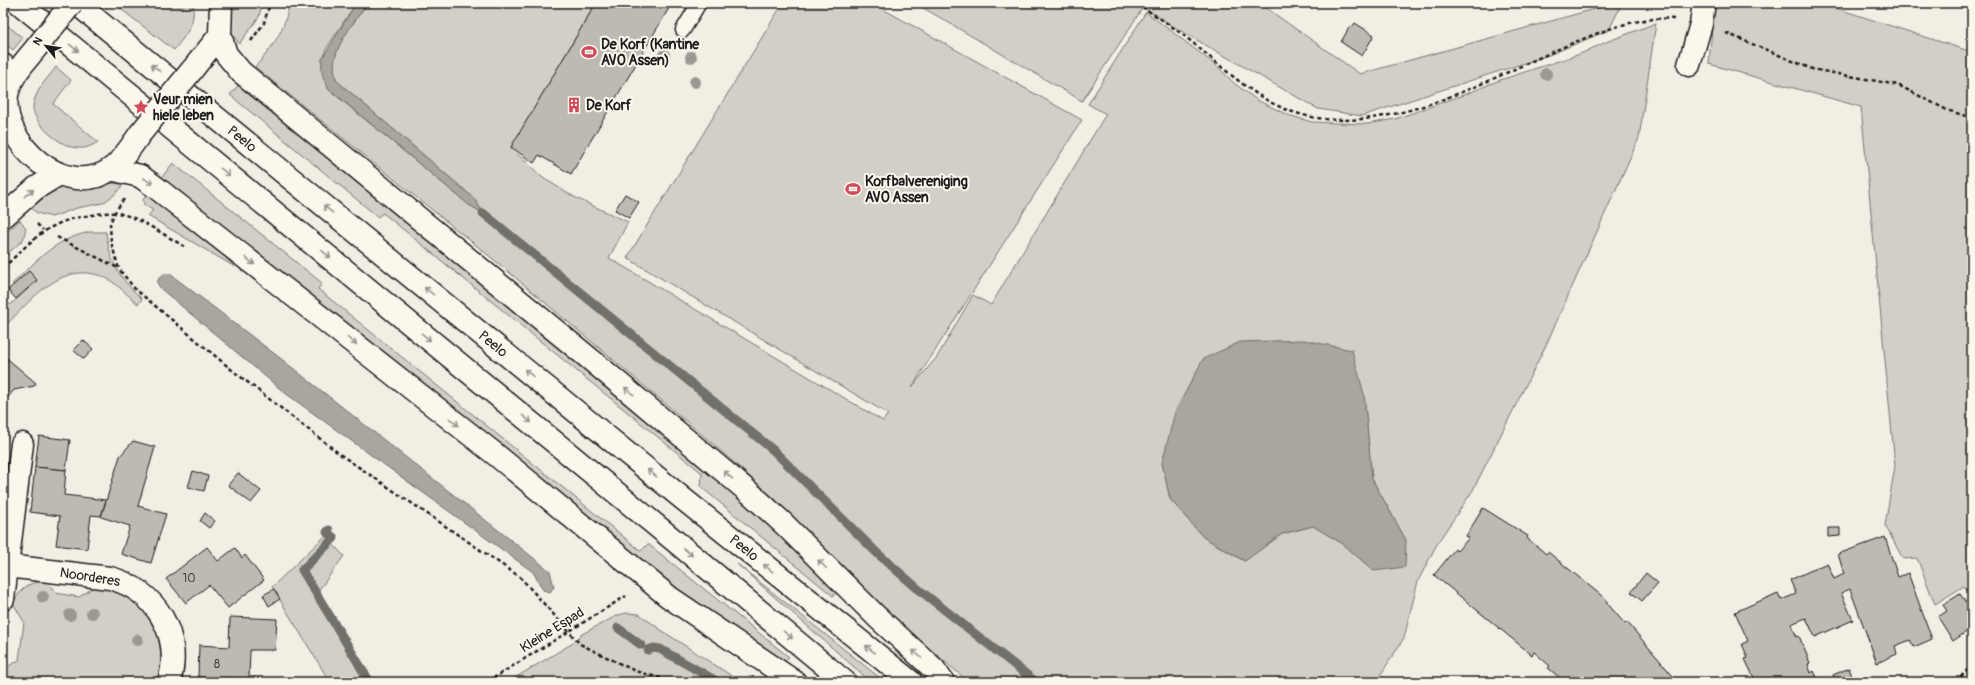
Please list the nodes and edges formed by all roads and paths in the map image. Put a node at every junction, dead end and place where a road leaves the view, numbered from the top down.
1 (19, 3) edge
2 (72, 3) edge
3 (76, 3) edge
4 (221, 3) edge
5 (270, 3) edge
6 (699, 3) edge
7 (1136, 3) edge
8 (1702, 13) edge
9 (683, 30) dead end
10 (220, 35) junction
11 (256, 36) dead end
12 (1689, 65) dead end
13 (8, 72) edge
14 (1972, 118) edge
15 (8, 140) edge
16 (111, 169) junction
17 (59, 174) junction
18 (3, 217) edge
19 (57, 237) dead end
20 (3, 268) edge
21 (119, 269) junction
22 (22, 444) dead end
23 (7, 566) junction
24 (627, 595) dead end
25 (3, 599) edge
26 (568, 632) junction
27 (1972, 665) edge
28 (169, 682) edge
29 (487, 682) edge
30 (674, 682) edge
31 (795, 682) edge
32 (845, 682) edge
33 (911, 682) edge
34 (943, 682) edge
35 (1956, 682) edge

1 -> 32 main road
2 - 13 main road, bridge
33 -> 3 main road, Peelo
4 - 10 main road
5 - 11 path
6 - 9 lane
7 - 8 path
8 - 12 main road
8 - 14 path
10 - 16 main road, bridge
34 -> 10 main road
13 - 15 main road
15 - 17 main road
16 - 17 main road
16 -> 31 main road
18 -> 17 main road
19 - 21 path
20 - 21 path
21 - 26 path
22 - 23 main road
23 - 25 main road
23 - 28 main road, Noorderes
24 - 26 path, Kleine Espad
26 - 29 path, Kleine Espad
26 - 30 path
27 - 35 path

